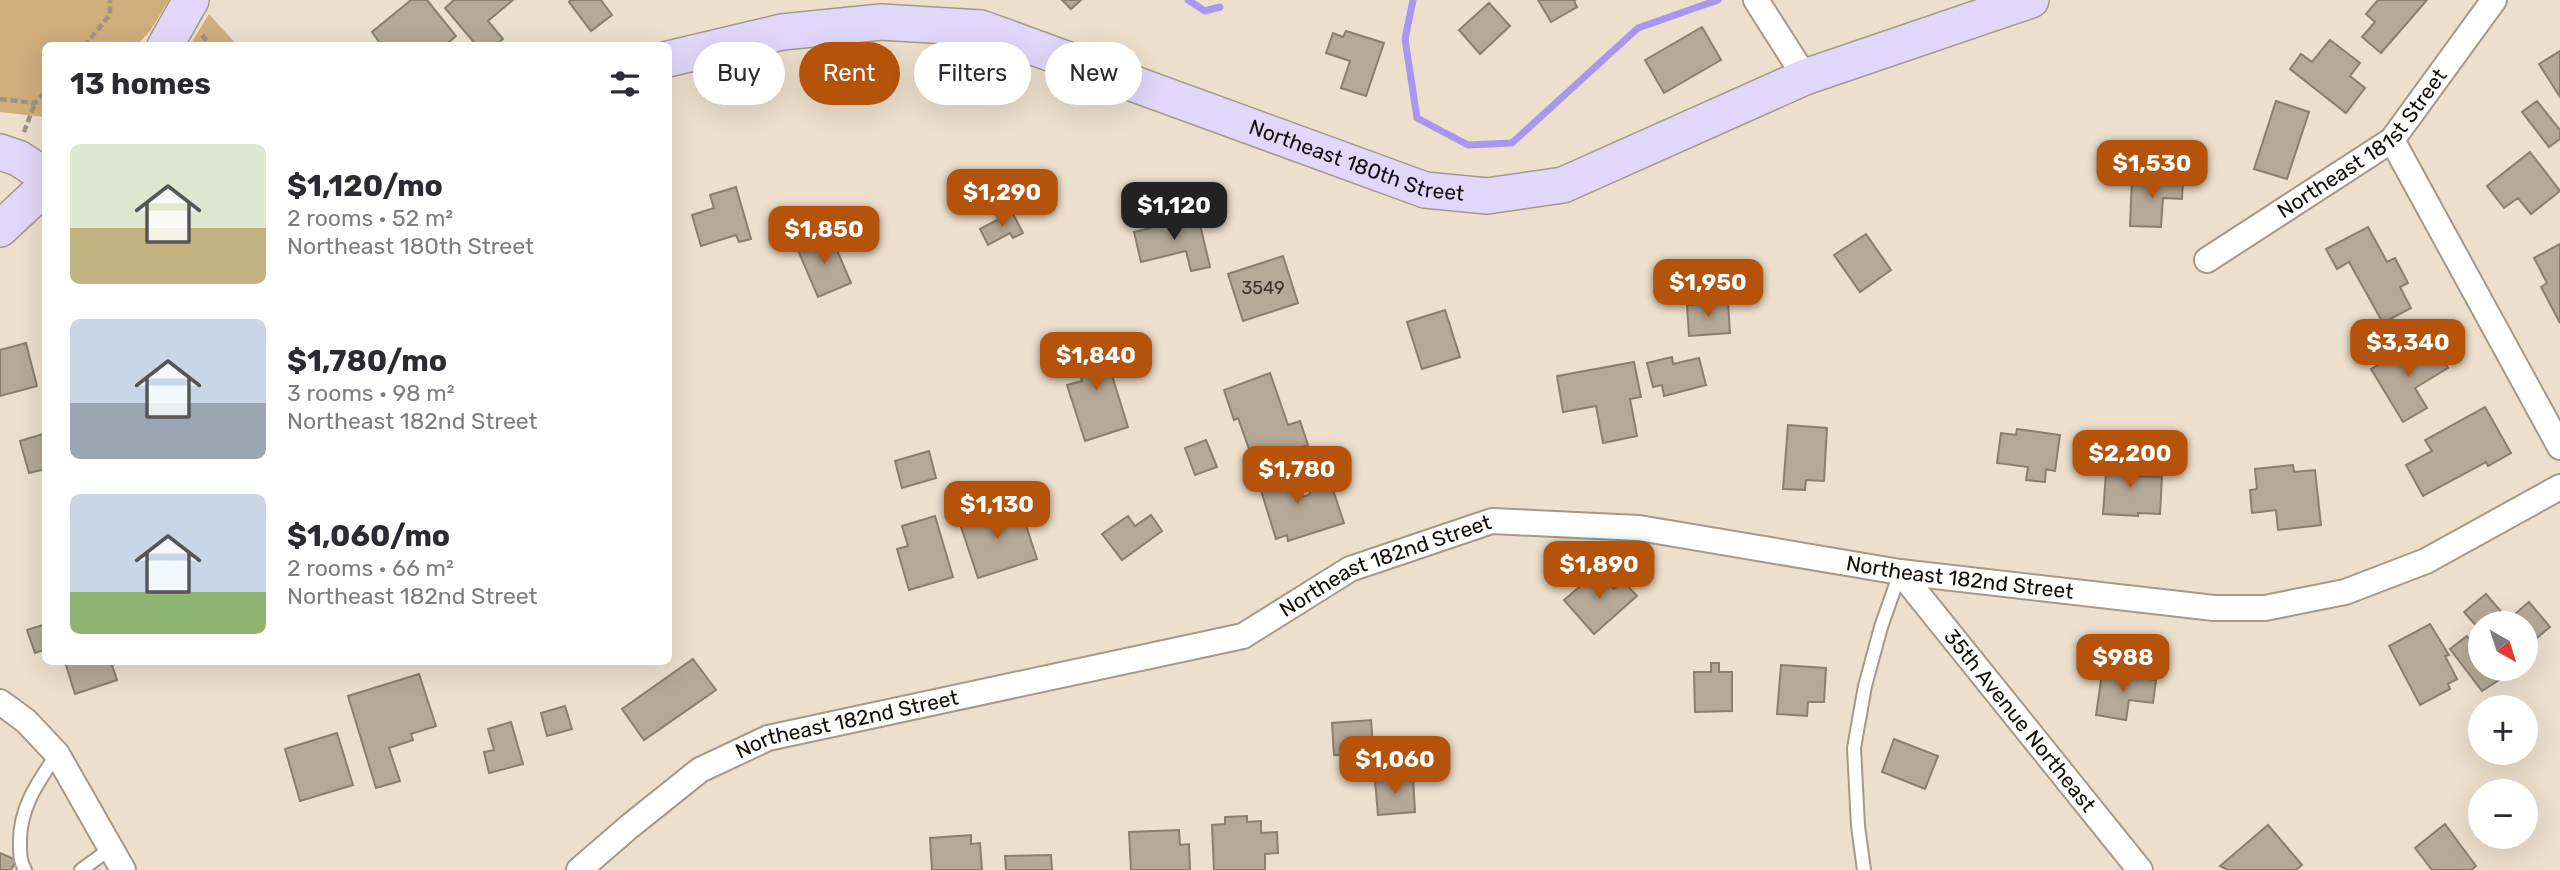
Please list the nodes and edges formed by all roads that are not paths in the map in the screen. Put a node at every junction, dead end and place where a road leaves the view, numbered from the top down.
1 (191, 0) edge
2 (2031, 0) edge
3 (2494, 0) edge
4 (1758, 3) edge
5 (167, 42) edge
6 (672, 58) edge
7 (1805, 77) junction
8 (2392, 140) junction
9 (0, 152) edge
10 (42, 173) edge
11 (42, 190) edge
12 (0, 229) edge
13 (2207, 260) dead end
14 (2560, 447) edge
15 (2560, 488) edge
16 (1900, 572) junction
17 (0, 702) edge
18 (57, 754) junction
19 (110, 849) junction
20 (25, 870) edge
21 (81, 870) edge
22 (123, 870) edge
23 (579, 870) edge
24 (1864, 870) edge
25 (2140, 870) edge

1 - 5 street
2 - 7 street, Northeast 180th Street
3 - 8 street, Northeast 181st Street
4 - 7 street
6 - 7 street, Northeast 180th Street
8 - 13 street, Northeast 181st Street
8 - 14 street
9 - 10 street
11 - 12 street
15 - 16 street, Northeast 182nd Street
16 - 23 street, Northeast 182nd Street
16 - 24 lane
16 - 25 street, 35th Avenue Northeast
17 - 18 street
18 - 19 street
18 - 20 lane
19 - 21 lane
19 - 22 street

